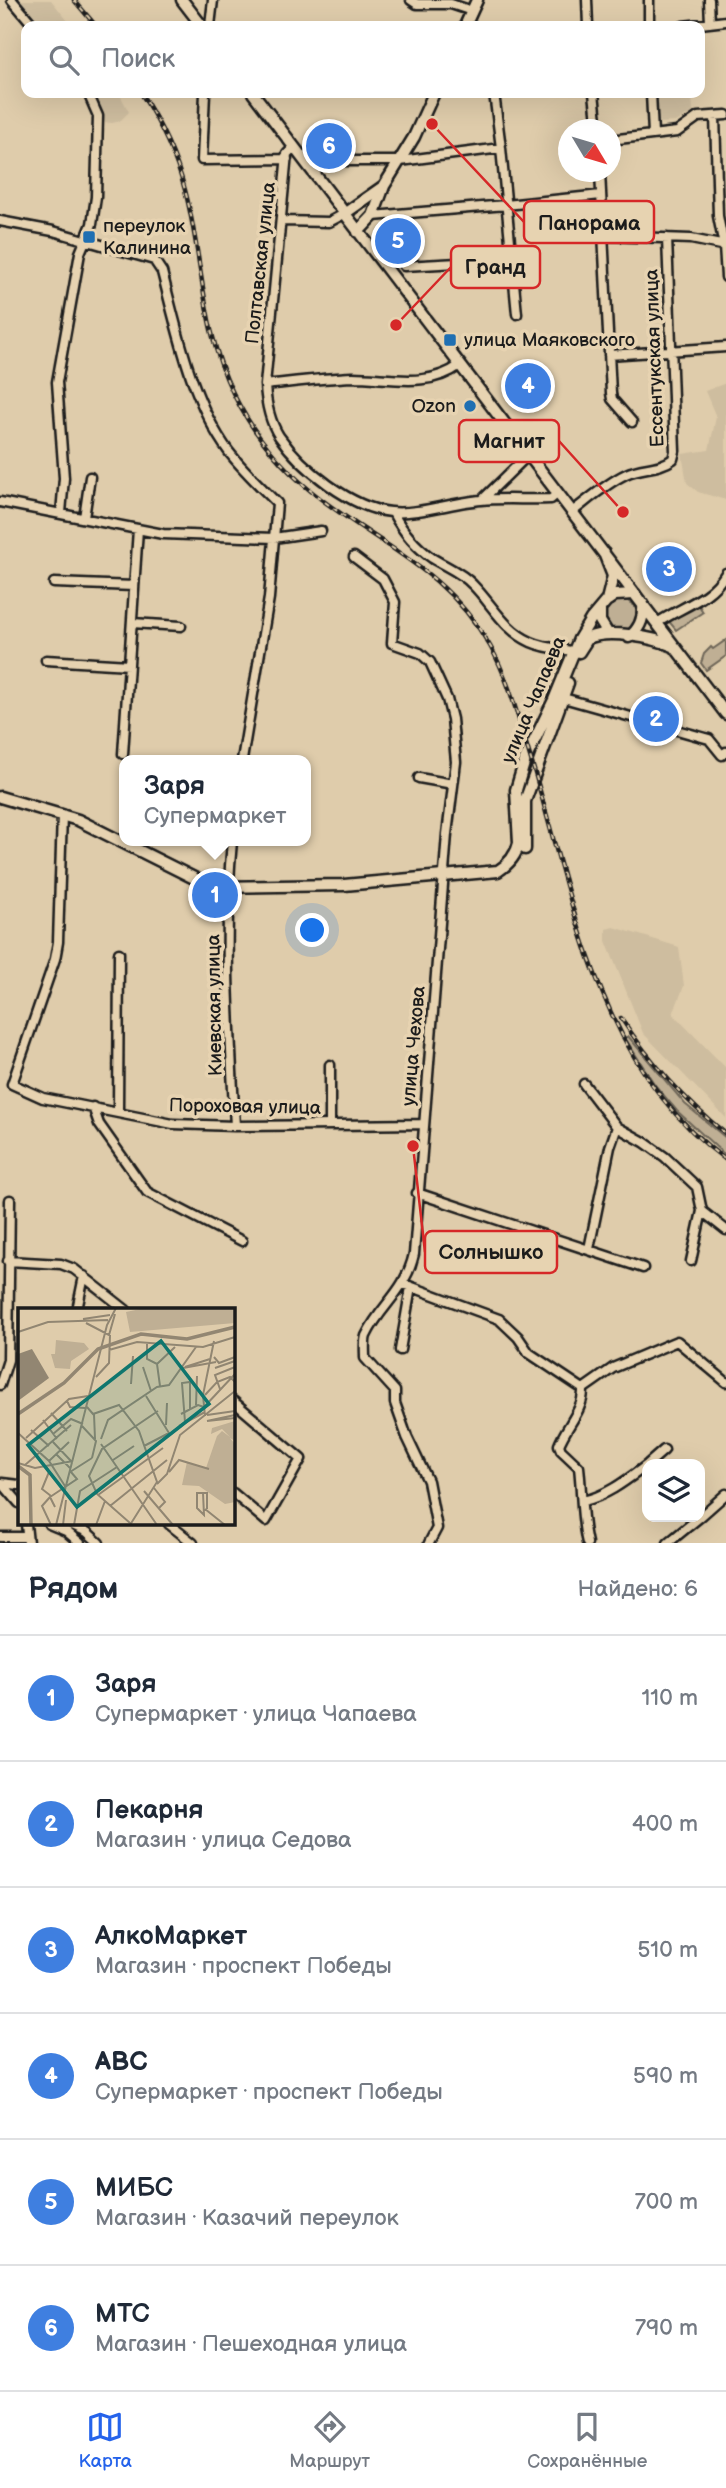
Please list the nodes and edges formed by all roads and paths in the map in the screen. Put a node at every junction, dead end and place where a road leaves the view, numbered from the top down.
1 (12, 0) edge
2 (182, 0) edge
3 (213, 0) edge
4 (411, 0) edge
5 (477, 0) edge
6 (586, 0) edge
7 (649, 0) edge
8 (709, 0) edge
9 (472, 11) junction
10 (30, 21) edge
11 (198, 21) edge
12 (211, 21) edge
13 (467, 21) edge
14 (588, 21) edge
15 (649, 21) edge
16 (726, 21) edge
17 (710, 23) junction
18 (705, 24) edge
19 (90, 98) edge
20 (205, 98) edge
21 (257, 98) edge
22 (432, 98) edge
23 (495, 98) edge
24 (594, 98) edge
25 (651, 98) edge
26 (726, 115) edge
27 (715, 116) junction
28 (596, 119) edge
29 (653, 134) junction
30 (621, 139) edge
31 (294, 147) junction
32 (501, 148) junction
33 (287, 159) junction
34 (400, 161) junction
35 (309, 166) junction
36 (721, 181) edge
37 (600, 182) edge
38 (384, 186) junction
39 (601, 195) junction
40 (506, 205) junction
41 (344, 214) junction
42 (373, 216) junction
43 (281, 221) junction
44 (0, 222) edge
45 (358, 232) junction
46 (604, 236) junction
47 (667, 238) junction
48 (84, 240) junction
49 (725, 246) edge
50 (512, 260) junction
51 (404, 266) dead end
52 (726, 277) edge
53 (517, 314) dead end
54 (726, 347) edge
55 (671, 352) junction
56 (609, 355) junction
57 (460, 365) junction
58 (265, 385) junction
59 (632, 422) dead end
60 (528, 455) junction
61 (90, 478) dead end
62 (558, 493) junction
63 (482, 499) junction
64 (0, 502) edge
65 (572, 512) junction
66 (61, 513) junction
67 (393, 513) junction
68 (84, 518) junction
69 (138, 529) junction
70 (321, 531) dead end
71 (274, 538) junction
72 (604, 553) junction
73 (354, 557) dead end
74 (726, 573) edge
75 (54, 583) dead end
76 (134, 586) junction
77 (635, 594) junction
78 (607, 600) junction
79 (643, 604) junction
80 (600, 611) junction
81 (132, 623) junction
82 (657, 623) junction
83 (181, 626) dead end
84 (608, 634) junction
85 (629, 636) junction
86 (675, 646) junction
87 (573, 651) junction
88 (46, 660) dead end
89 (129, 665) junction
90 (566, 699) dead end
91 (726, 714) edge
92 (123, 754) dead end
93 (724, 754) edge
94 (243, 755) edge
95 (419, 778) dead end
96 (453, 784) junction
97 (0, 797) edge
98 (62, 814) junction
99 (119, 842) edge
100 (128, 846) edge
101 (232, 846) edge
102 (443, 877) junction
103 (229, 887) junction
104 (119, 953) dead end
105 (330, 1065) dead end
106 (584, 1084) dead end
107 (93, 1107) junction
108 (118, 1112) junction
109 (424, 1124) junction
110 (330, 1125) junction
111 (235, 1126) junction
112 (617, 1127) junction
113 (417, 1193) junction
114 (10, 1199) dead end
115 (702, 1211) junction
116 (726, 1230) edge
117 (242, 1241) dead end
118 (589, 1249) junction
119 (8, 1261) junction
120 (691, 1261) dead end
121 (643, 1268) dead end
122 (84, 1276) junction
123 (407, 1286) junction
124 (77, 1308) edge
125 (124, 1308) edge
126 (400, 1350) dead end
127 (726, 1382) edge
128 (0, 1385) edge
129 (583, 1389) junction
130 (234, 1402) edge
131 (664, 1450) dead end
132 (653, 1459) edge
133 (642, 1468) edge
134 (1, 1483) edge
135 (18, 1493) edge
136 (234, 1494) edge
137 (726, 1494) edge
138 (583, 1501) junction
139 (18, 1502) edge
140 (705, 1513) edge
141 (694, 1522) edge
142 (54, 1526) edge
143 (74, 1526) edge
144 (172, 1526) edge
145 (0, 1537) edge
146 (27, 1540) edge
147 (80, 1543) edge
148 (99, 1543) edge
149 (193, 1543) edge
150 (429, 1543) edge
151 (587, 1543) edge
152 (668, 1543) edge

1 - 10 street
2 - 11 main road
3 - 12 street
4 - 9 street
5 - 9 main road
6 - 14 street
7 - 15 street
8 - 17 street
9 - 13 main road
16 - 17 street
17 - 18 street
19 - 48 street
20 - 33 street
21 - 31 main road
22 - 34 main road
23 - 32 street
24 - 28 street
25 - 29 street
26 - 27 street
27 - 29 street
27 - 36 street
29 - 30 street
31 - 33 street, Полтавская улица
31 - 35 main road
32 - 34 street
32 - 40 street
33 - 43 street, Полтавская улица
34 - 35 street
34 - 38 main road
35 - 41 main road
36 - 49 street
37 - 39 street
38 - 41 main road
38 - 42 main road
39 - 40 street
39 - 46 street
40 - 42 street
40 - 50 street
41 - 43 street
41 - 45 main road
42 - 45 main road
43 - 58 street, Полтавская улица
44 - 48 street
45 - 57 main road
46 - 47 street
46 - 56 street
47 - 49 street
47 - 55 street, Ессентукская улица
48 - 66 street
48 - 71 street
49 - 52 street
50 - 51 street
50 - 53 street
54 - 55 street
55 - 56 street
55 - 65 street, Ессентукская улица
56 - 59 street
57 - 58 street
57 - 60 main road
58 - 67 street, Полтавская улица
60 - 62 main road
60 - 63 street
61 - 68 street
62 - 63 street
62 - 65 main road
63 - 67 street
64 - 66 street
65 - 72 main road
66 - 68 street
67 - 87 street
68 - 69 street
69 - 71 street
69 - 76 street
70 - 71 street
71 - 94 street
72 - 77 main road
72 - 78 main road, улица Чапаева
73 - 96 street, улица Чехова
74 - 82 street
75 - 76 street
76 - 81 street
77 - 78 main road
77 - 79 main road
78 - 80 main road, улица Чапаева
79 - 82 main road
79 - 85 main road
80 - 84 main road
80 - 87 main road, улица Чапаева
81 - 83 street
81 - 89 street
82 - 86 main road
84 - 85 main road
84 - 102 main road, улица Чапаева
85 - 86 main road
86 - 91 main road
87 - 102 main road, улица Чапаева
88 - 89 street
89 - 92 street
90 - 93 street
95 - 96 street
96 - 102 street, улица Чехова
97 - 98 main road, улица Чапаева
98 - 99 main road, улица Чапаева
98 - 107 street, Пороховая улица
100 - 103 main road, улица Чапаева
101 - 103 street, Киевская улица
102 - 103 main road, улица Чапаева
102 - 109 street, улица Чехова
103 - 111 street, Киевская улица
104 - 108 street
105 - 110 street, Пороховая улица
106 - 112 street
107 - 108 street, Пороховая улица
107 - 117 street
108 - 111 street, Пороховая улица
109 - 110 street, Пороховая улица
109 - 113 street, улица Чехова
110 - 111 street, Пороховая улица
112 - 115 street
112 - 118 street
113 - 118 street
113 - 123 street, улица Чехова
114 - 119 street
115 - 116 street
115 - 120 street
118 - 121 street
119 - 122 street
119 - 128 street
122 - 124 street
122 - 125 street
123 - 126 street, улица Чехова
123 - 129 street
123 - 150 street, улица Чехова
127 - 129 street
129 - 138 street
130 - 136 street
131 - 132 street
133 - 138 street
134 - 135 street
134 - 139 street
137 - 140 street
138 - 151 street
141 - 152 street
142 - 147 street
143 - 148 street
144 - 149 street
145 - 146 street

